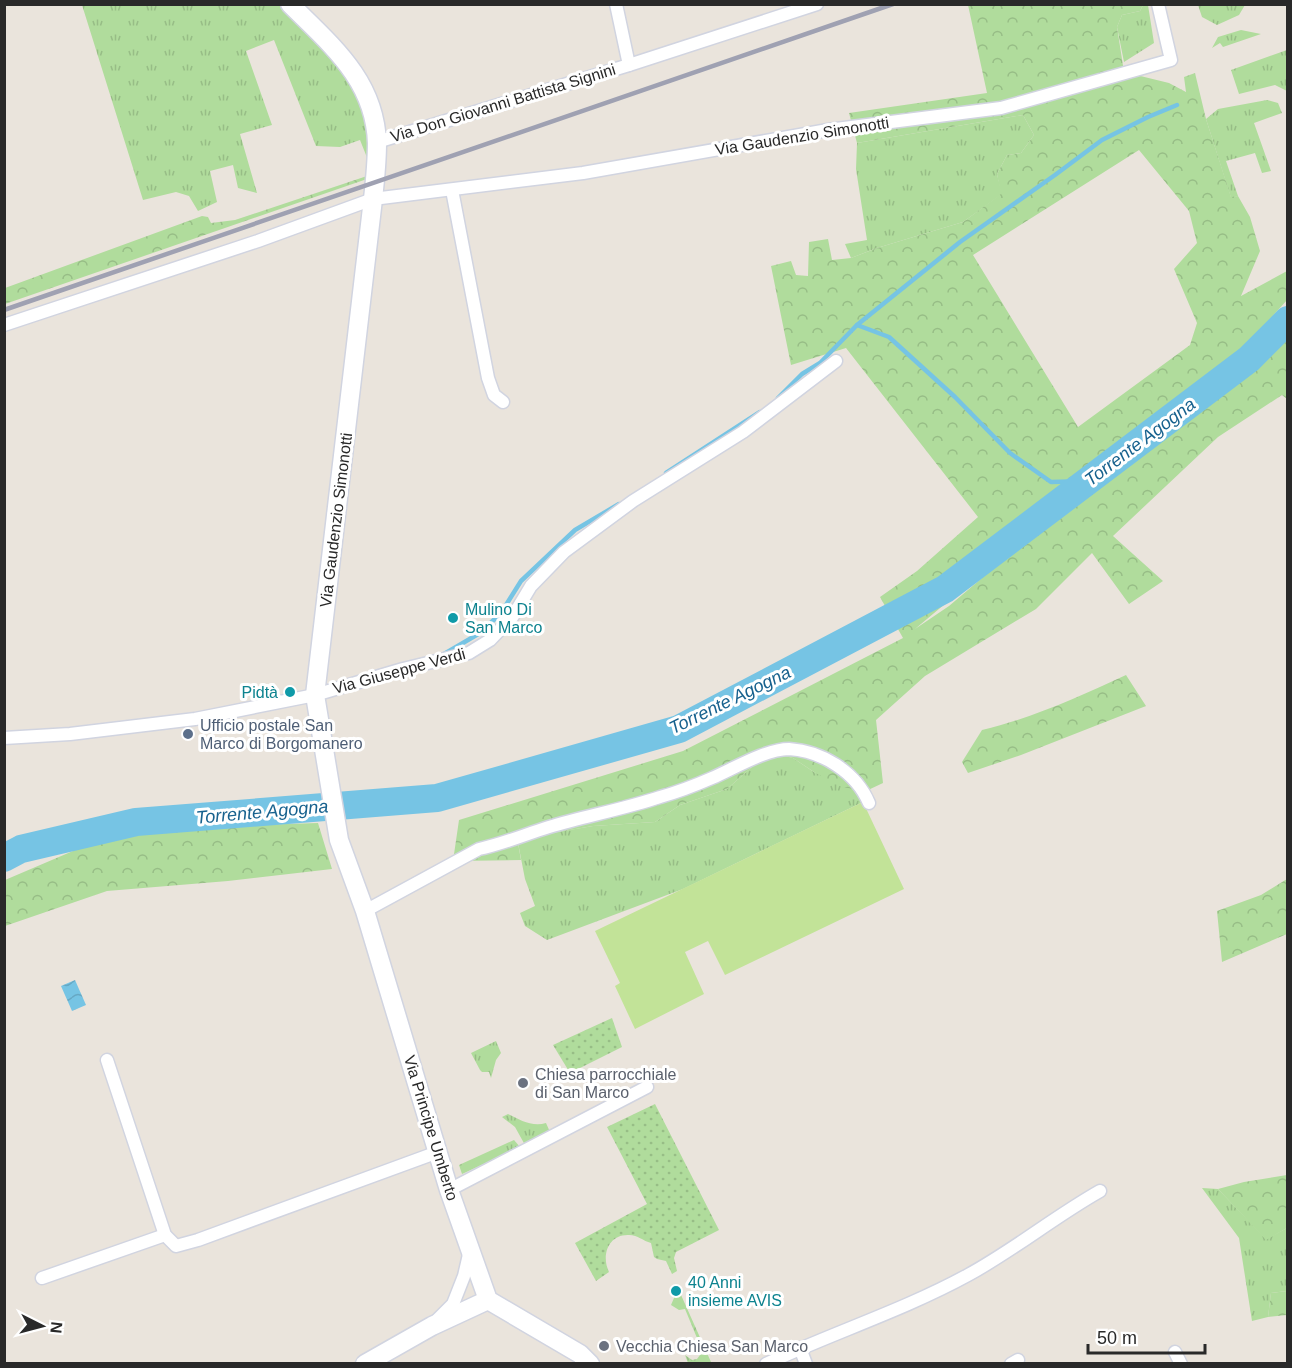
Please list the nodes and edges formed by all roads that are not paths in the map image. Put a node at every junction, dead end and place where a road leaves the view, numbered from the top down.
1 (290, 4) edge
2 (616, 4) edge
3 (817, 4) edge
4 (1158, 4) edge
5 (629, 65) junction
6 (377, 142) junction
7 (452, 190) junction
8 (373, 199) junction
9 (4, 325) edge
10 (837, 361) dead end
11 (502, 402) dead end
12 (315, 695) junction
13 (4, 738) edge
14 (869, 803) dead end
15 (339, 840) joint
16 (365, 910) junction
17 (107, 1060) dead end
18 (647, 1088) dead end
19 (438, 1152) junction
20 (449, 1190) junction
21 (1100, 1191) dead end
22 (165, 1234) junction
23 (470, 1249) junction
24 (42, 1278) dead end
25 (488, 1300) junction
26 (432, 1326) junction
27 (800, 1348) junction
28 (1175, 1352) dead end
29 (365, 1364) edge
30 (590, 1364) edge
31 (766, 1364) edge
32 (806, 1364) edge
33 (1181, 1364) edge

1 - 6 street, Via Gaudenzio Simonotti
2 - 5 street, Via Don Giovanni Battista Signini
3 - 5 street, Via Don Giovanni Battista Signini
4 - 7 street, Via Gaudenzio Simonotti
5 - 6 street, Via Don Giovanni Battista Signini
6 - 8 street, Via Gaudenzio Simonotti
7 - 8 street, Via Gaudenzio Simonotti
7 - 11 street
8 - 9 street
8 - 12 street, Via Gaudenzio Simonotti
10 - 12 street, Via Giuseppe Verdi
12 - 13 street, Via Giuseppe Verdi
12 - 15 street, Via Gaudenzio Simonotti
14 - 16 street
15 - 16 street, Via Principe Umberto
16 - 19 street, Via Principe Umberto
17 - 22 street
18 - 20 street
19 - 20 street, Via Principe Umberto
19 - 22 street
20 - 23 street, Via Principe Umberto
21 - 27 street
22 - 24 street
23 - 25 street, Via Principe Umberto
23 - 26 street
25 - 26 street
25 - 30 street
26 - 29 street
27 - 31 street
27 - 32 street
28 - 33 street

